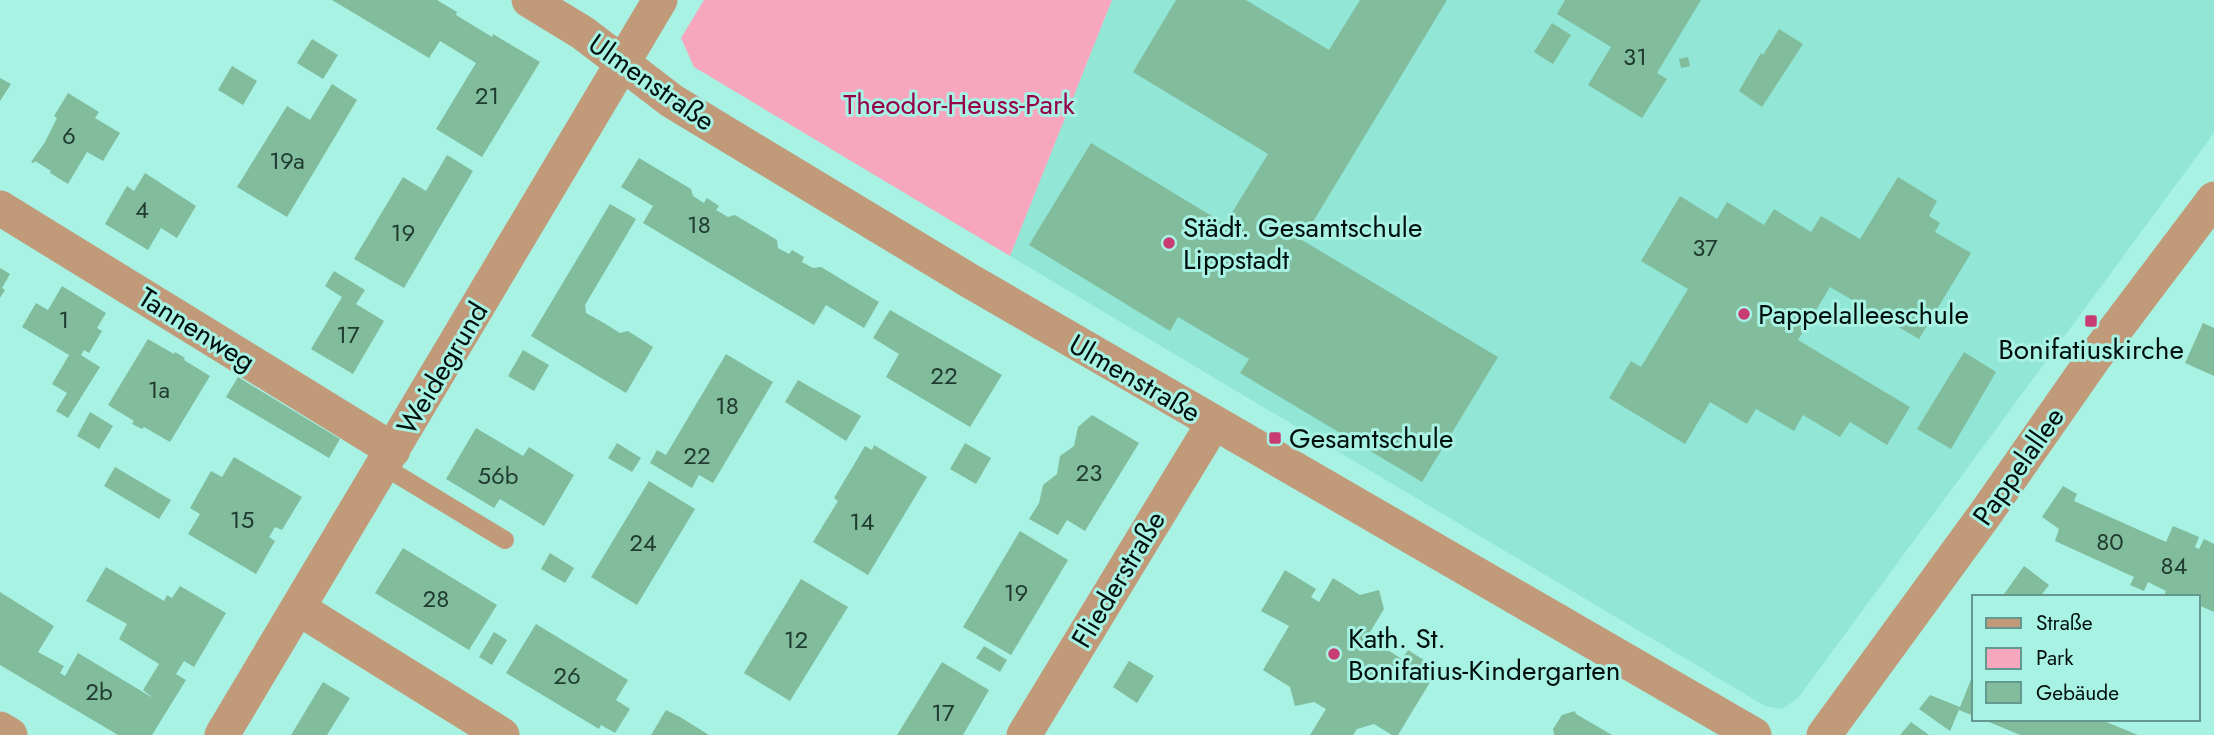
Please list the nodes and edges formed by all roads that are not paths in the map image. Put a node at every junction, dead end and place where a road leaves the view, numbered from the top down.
1 (529, 0) edge
2 (660, 0) edge
3 (623, 62) junction
4 (2214, 199) edge
5 (0, 208) edge
6 (1213, 424) junction
7 (388, 458) junction
8 (505, 540) dead end
9 (298, 608) junction
10 (0, 729) edge
11 (10, 735) edge
12 (222, 735) edge
13 (502, 735) edge
14 (1024, 735) edge
15 (1754, 735) edge
16 (1824, 735) edge

1 - 3 street, Ulmenstraße
2 - 3 street, Weidegrund
3 - 6 street, Ulmenstraße
3 - 7 street, Weidegrund
4 - 16 street, Pappelallee
5 - 7 street, Tannenweg
6 - 14 street, Fliederstraße
6 - 15 street, Ulmenstraße
7 - 8 lane
7 - 9 street, Weidegrund
9 - 12 street, Weidegrund
9 - 13 street
10 - 11 street

